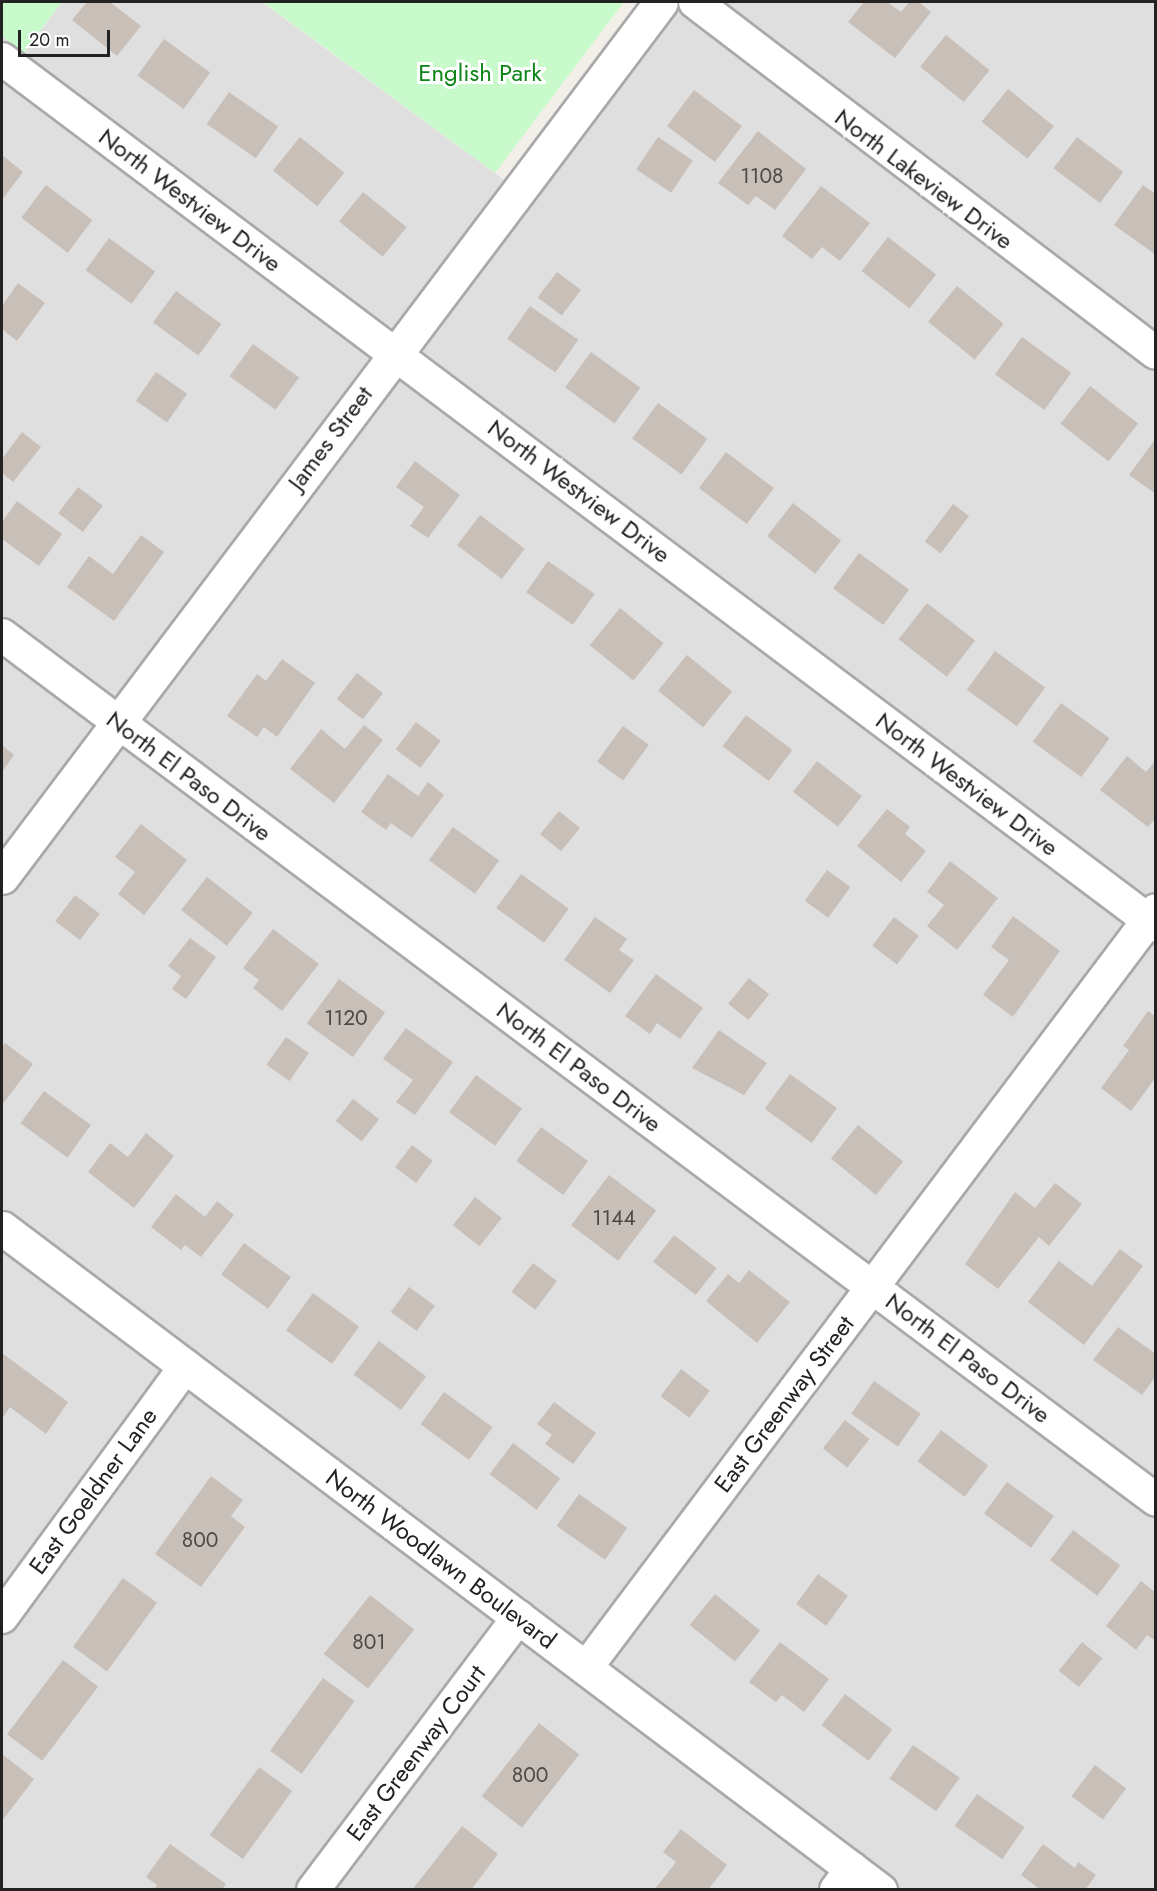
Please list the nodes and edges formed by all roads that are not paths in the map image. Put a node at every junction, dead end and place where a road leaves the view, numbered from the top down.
1 (661, 2) edge
2 (695, 2) edge
3 (2, 58) edge
4 (394, 352) junction
5 (1155, 353) edge
6 (2, 636) edge
7 (117, 723) junction
8 (2, 877) edge
9 (1153, 918) edge
10 (2, 1228) edge
11 (872, 1286) junction
12 (186, 1366) junction
13 (1155, 1500) edge
14 (2, 1617) edge
15 (519, 1617) junction
16 (586, 1668) junction
17 (844, 1879) edge
18 (313, 1890) edge
19 (880, 1890) edge

1 - 4 street, James Street
2 - 5 street, North Lakeview Drive
3 - 4 street, North Westview Drive
4 - 7 street, James Street
4 - 9 street, North Westview Drive
6 - 7 street, North El Paso Drive
7 - 8 street, James Street
7 - 11 street, North El Paso Drive
9 - 11 street, East Greenway Street
10 - 12 street, North Woodlawn Boulevard
11 - 13 street, North El Paso Drive
11 - 16 street, East Greenway Street
12 - 14 street, East Goeldner Lane
12 - 15 street, North Woodlawn Boulevard
15 - 16 street, North Woodlawn Boulevard
15 - 18 street, East Greenway Court
16 - 17 street, North Woodlawn Boulevard
17 - 19 street, North Woodlawn Boulevard

